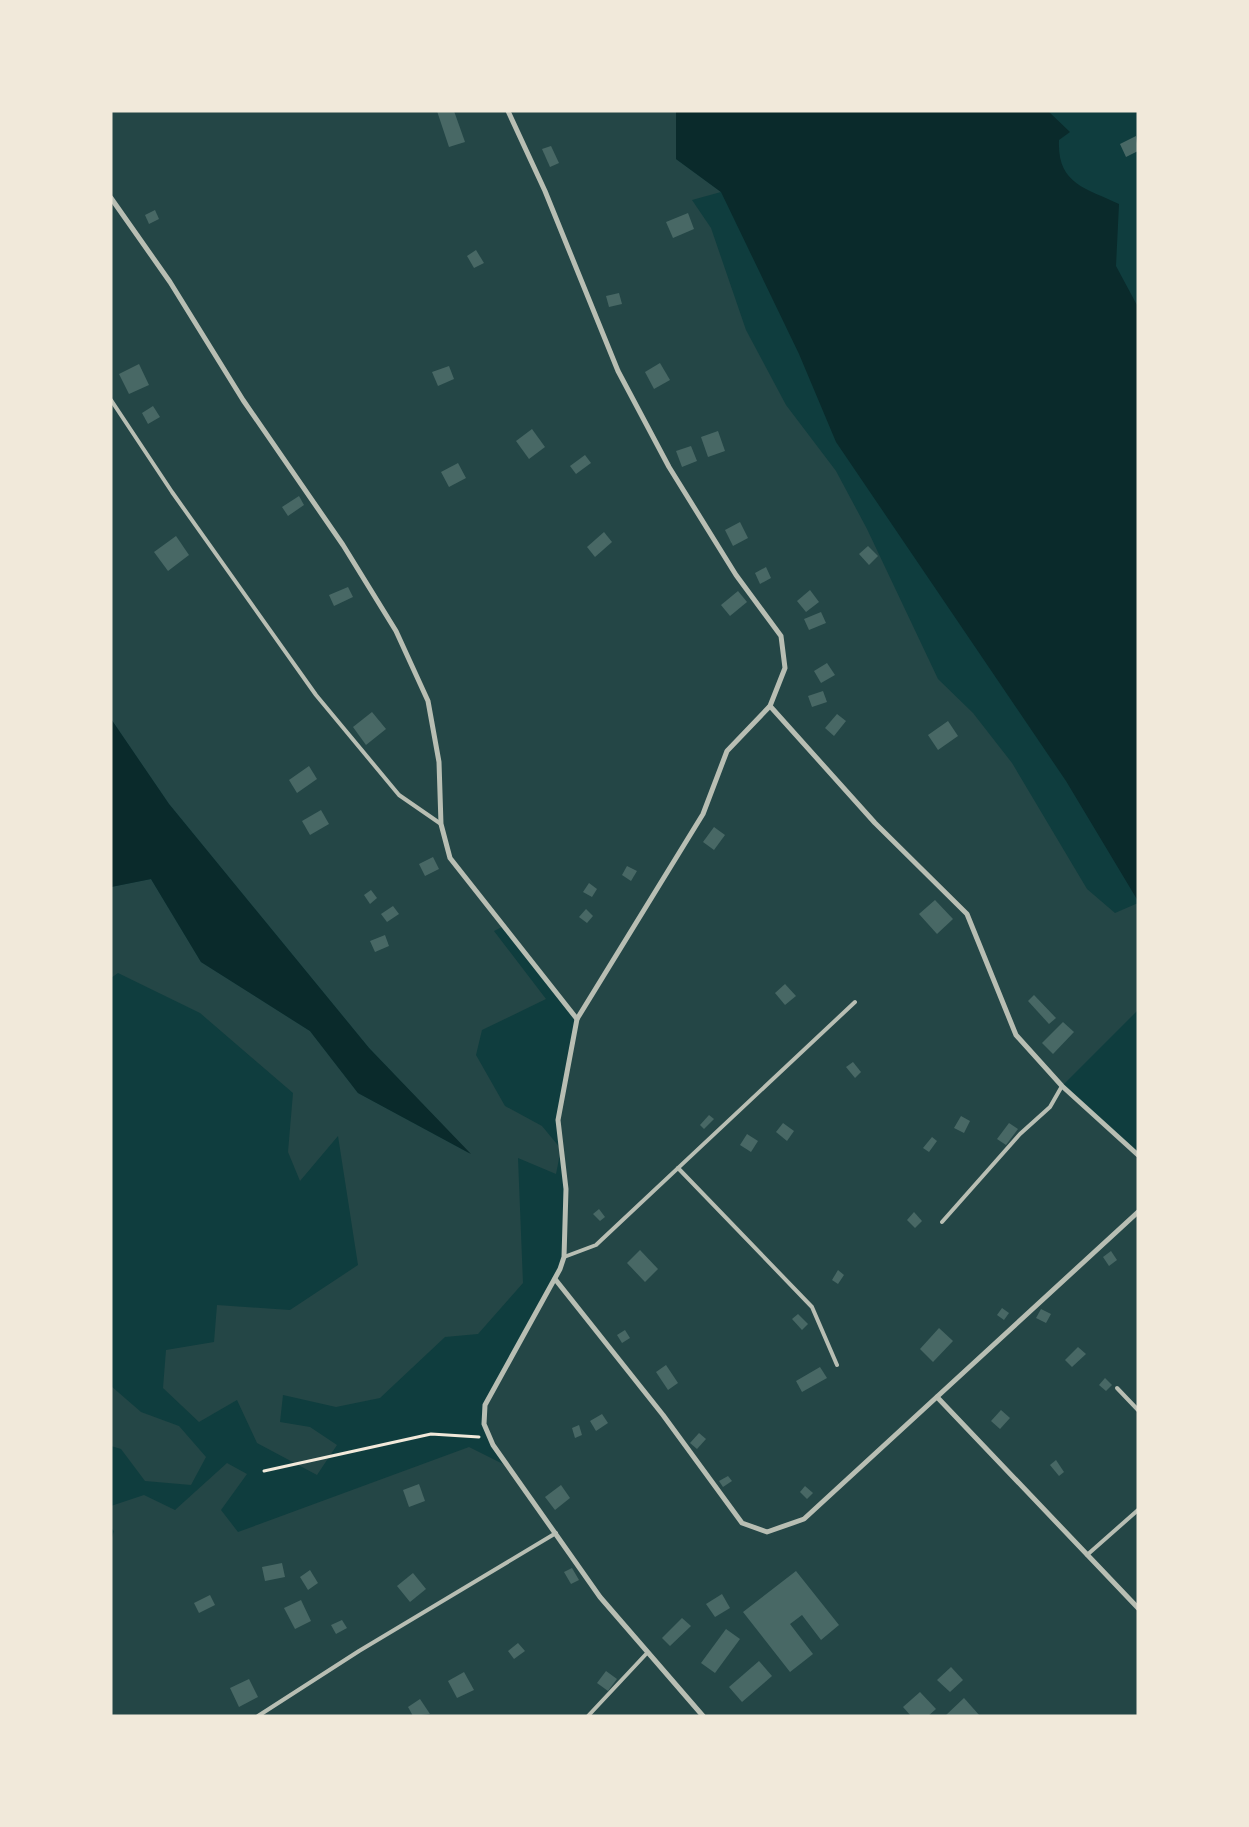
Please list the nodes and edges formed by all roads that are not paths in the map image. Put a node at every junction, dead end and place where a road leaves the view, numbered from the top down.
1 (508, 111) edge
2 (111, 198) edge
3 (111, 400) edge
4 (770, 706) junction
5 (441, 824) junction
6 (855, 1002) dead end
7 (576, 1019) junction
8 (1062, 1086) junction
9 (1138, 1155) edge
10 (678, 1168) junction
11 (1138, 1212) edge
12 (942, 1222) dead end
13 (564, 1257) junction
14 (555, 1279) junction
15 (837, 1365) dead end
16 (1117, 1388) dead end
17 (936, 1397) junction
18 (1138, 1410) edge
19 (1138, 1510) edge
20 (556, 1533) junction
21 (1087, 1555) junction
22 (1138, 1608) edge
23 (647, 1653) junction
24 (258, 1716) edge
25 (588, 1716) edge
26 (703, 1716) edge

1 - 4 street
2 - 5 street
3 - 5 lane
4 - 7 street
4 - 8 street
5 - 7 street
6 - 10 lane
7 - 13 street
8 - 9 street
8 - 12 lane
10 - 13 lane
10 - 15 lane
11 - 17 street
13 - 14 street
14 - 17 street
14 - 20 street
16 - 18 lane
17 - 21 street
19 - 21 lane
20 - 23 street
20 - 24 lane
21 - 22 street
23 - 25 lane
23 - 26 street

